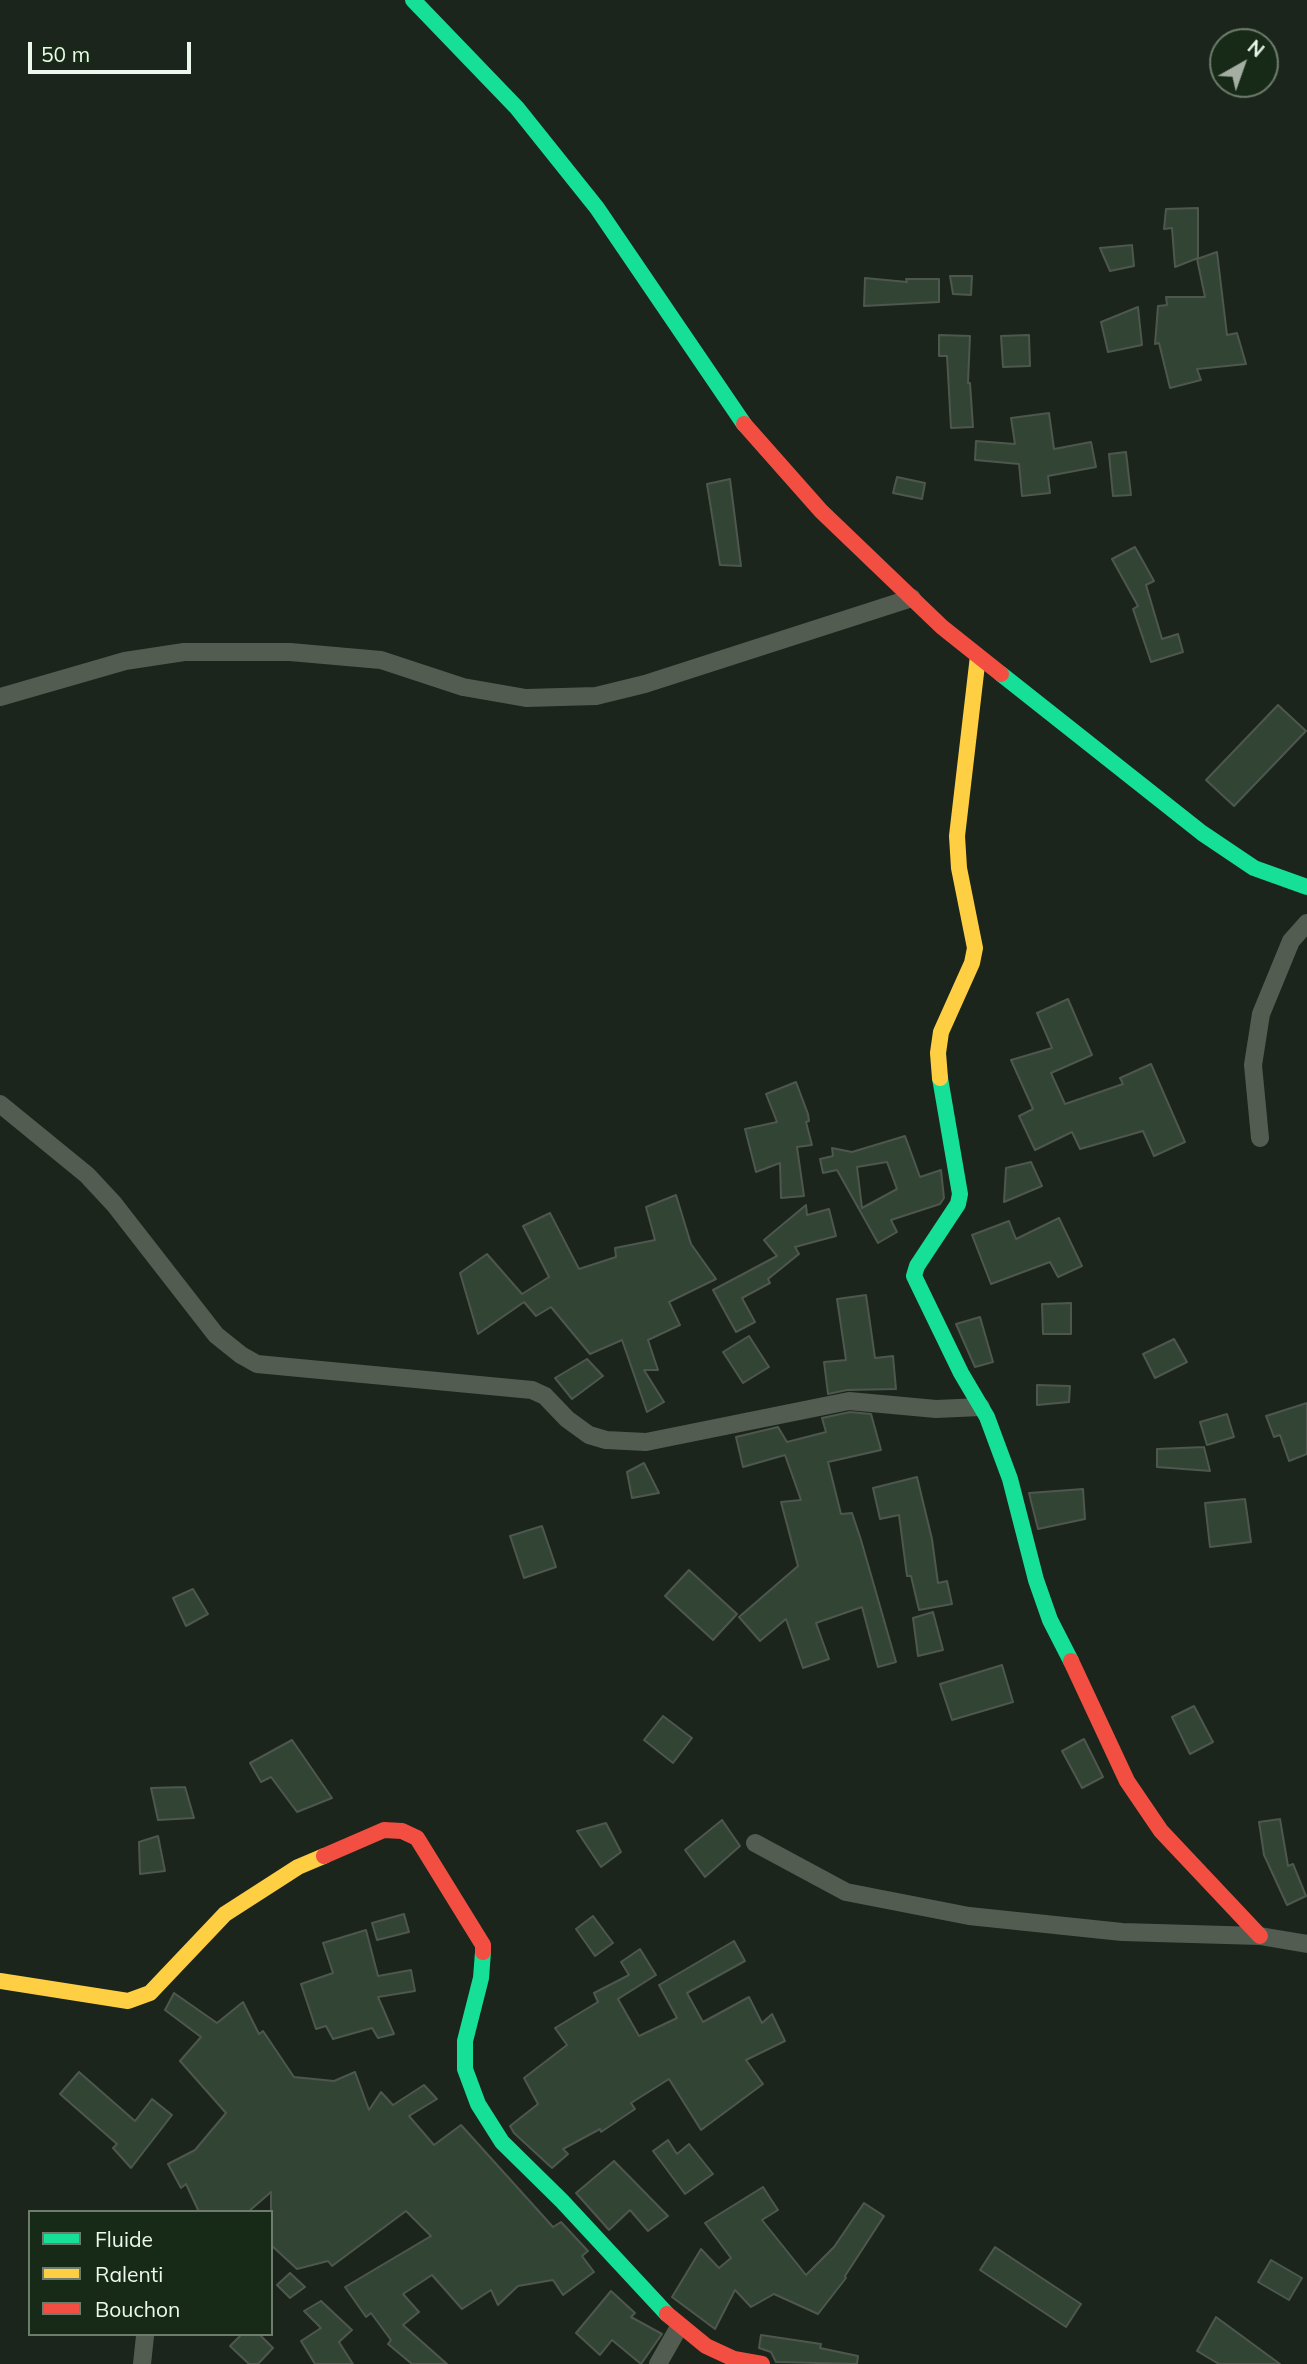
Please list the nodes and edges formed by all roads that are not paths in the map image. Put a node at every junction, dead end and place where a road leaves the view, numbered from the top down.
1 (413, 0) edge
2 (912, 598) junction
3 (978, 656) junction
4 (0, 697) edge
5 (1307, 887) edge
6 (1307, 923) edge
7 (0, 1104) edge
8 (1260, 1138) dead end
9 (981, 1407) junction
10 (755, 1843) dead end
11 (1261, 1936) junction
12 (1307, 1944) edge
13 (0, 1981) edge
14 (679, 2327) junction
15 (145, 2336) edge
16 (142, 2364) edge
17 (658, 2364) edge
18 (762, 2364) edge

1 - 2 street
2 - 3 street
2 - 4 street
3 - 5 street
3 - 9 street
6 - 8 street
7 - 9 street
9 - 11 street
10 - 11 street
11 - 12 street
13 - 14 street
14 - 17 street
14 - 18 street
15 - 16 street

